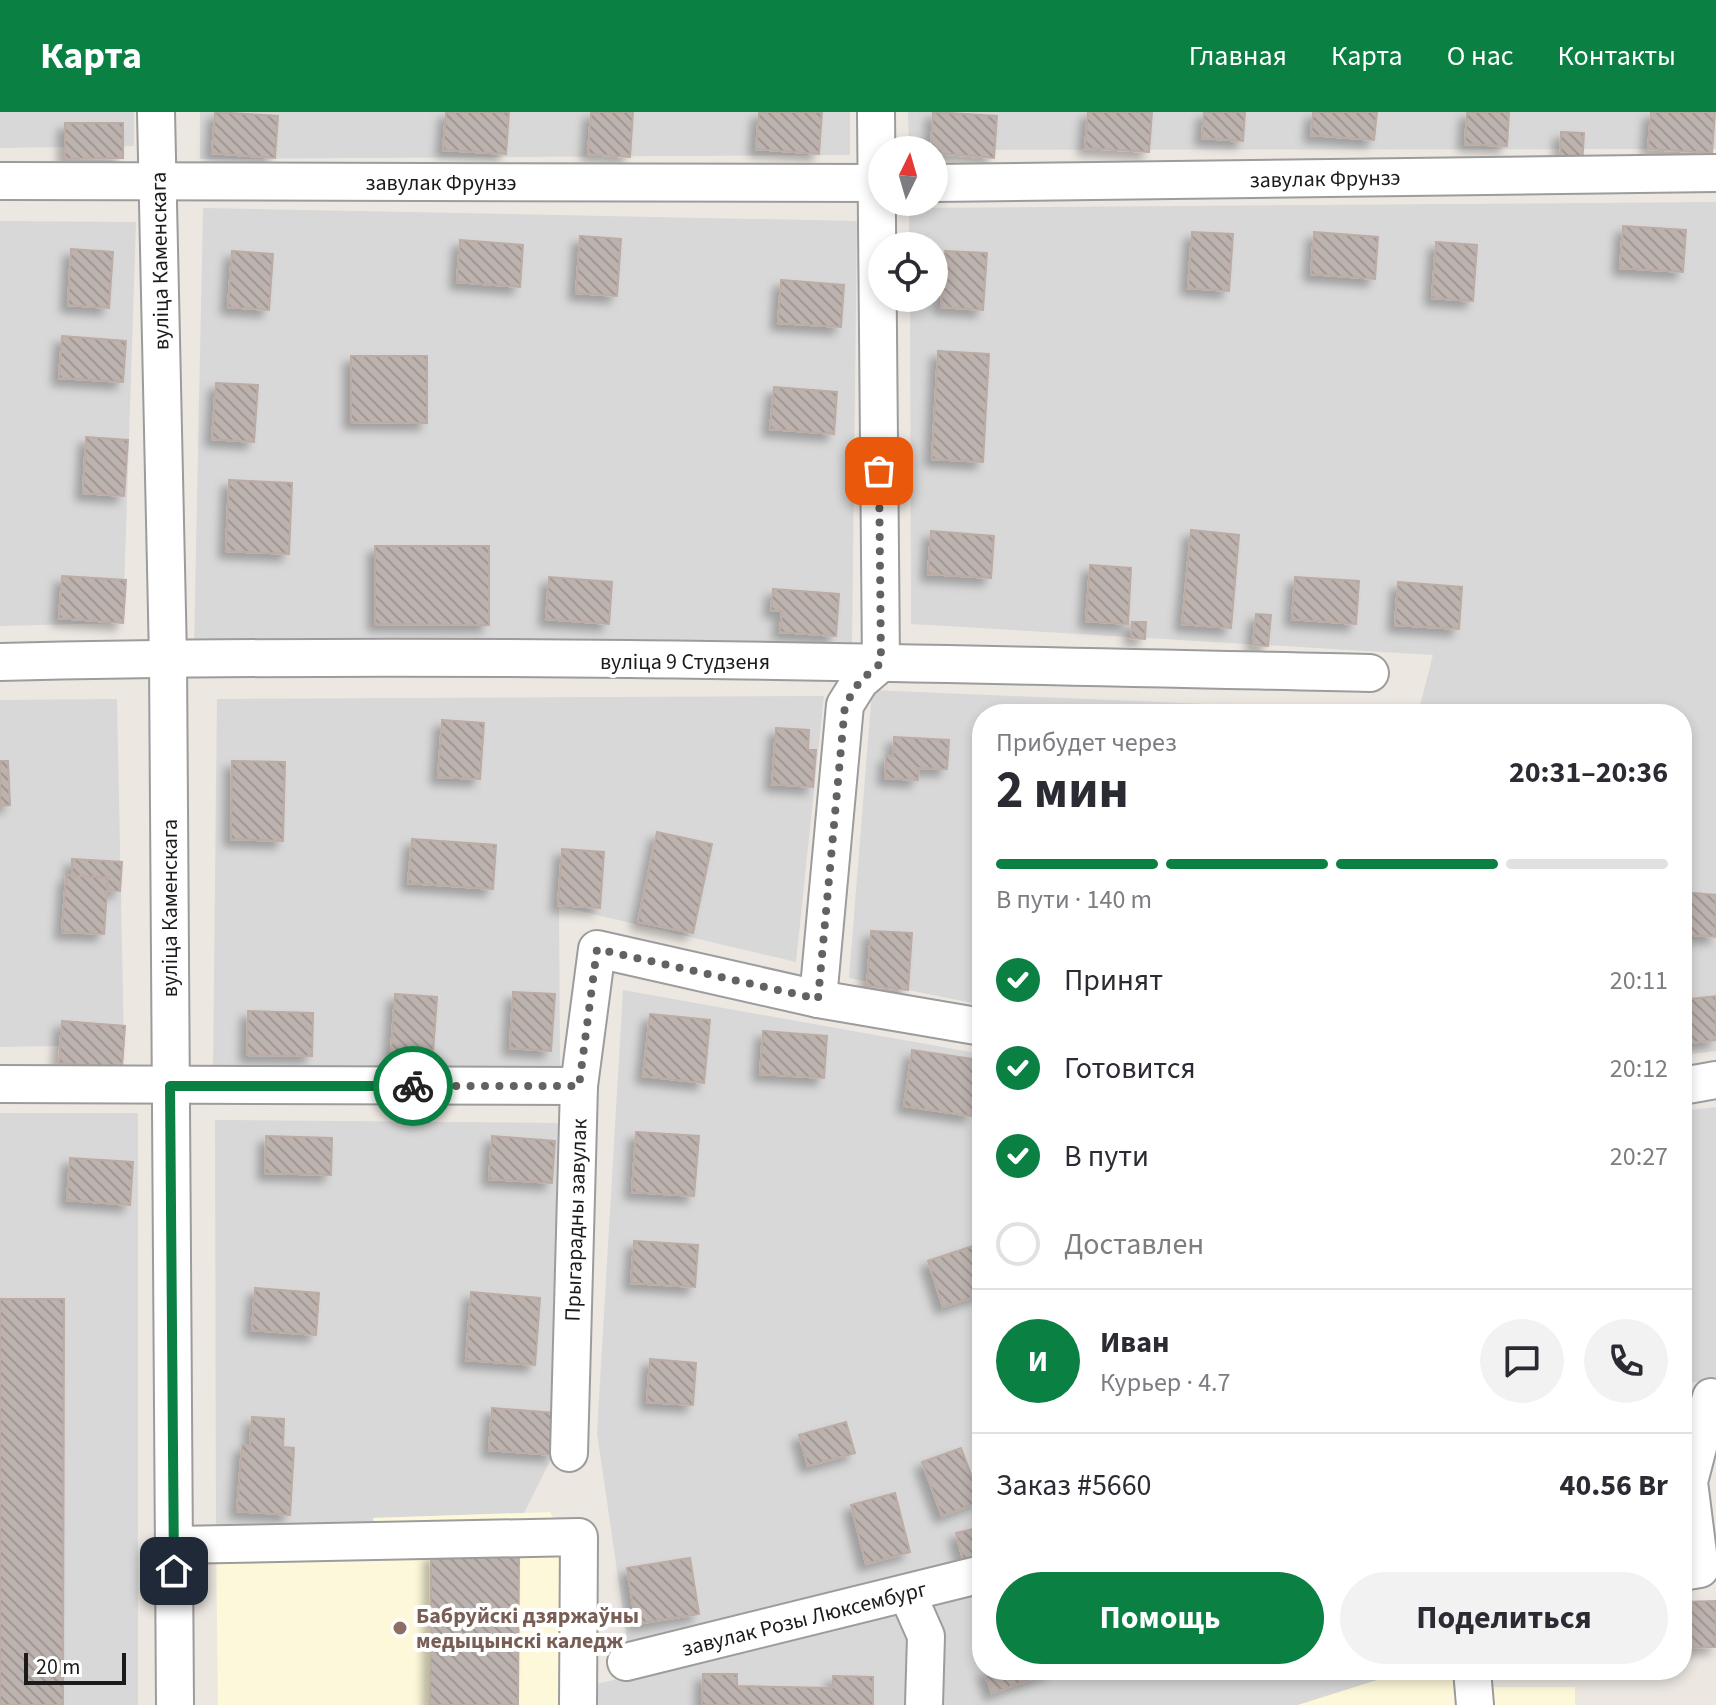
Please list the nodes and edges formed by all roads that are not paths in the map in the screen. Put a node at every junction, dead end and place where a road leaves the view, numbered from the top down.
1 (156, 112) edge
2 (876, 112) edge
3 (877, 136) edge
4 (1716, 173) edge
5 (0, 181) edge
6 (156, 181) junction
7 (868, 183) edge
8 (948, 183) edge
9 (879, 216) edge
10 (168, 658) junction
11 (0, 662) edge
12 (881, 663) junction
13 (1370, 673) dead end
14 (818, 999) junction
15 (972, 1025) edge
16 (1716, 1080) edge
17 (0, 1084) edge
18 (1692, 1084) edge
19 (170, 1086) junction
20 (579, 1086) junction
21 (1703, 1399) edge
22 (569, 1453) dead end
23 (1692, 1464) edge
24 (1692, 1506) edge
25 (174, 1545) junction
26 (1692, 1570) edge
27 (972, 1577) edge
28 (907, 1593) junction
29 (626, 1662) dead end
30 (1473, 1680) edge
31 (175, 1705) edge
32 (578, 1705) edge
33 (924, 1705) edge
34 (1475, 1705) edge

1 - 6 street, вуліца Каменскага
2 - 3 street
4 - 8 street, завулак Фрунзэ
5 - 6 street, завулак Фрунзэ
6 - 7 street, завулак Фрунзэ
6 - 10 street, вуліца Каменскага
9 - 12 street
10 - 11 street, вуліца 9 Студзеня
10 - 12 street, вуліца 9 Студзеня
10 - 19 street, вуліца Каменскага
12 - 13 street, вуліца 9 Студзеня
12 - 14 street
14 - 15 street, Прыгарадны завулак
14 - 20 street, Прыгарадны завулак
16 - 18 street
17 - 19 street
19 - 20 street
19 - 25 street, вуліца Каменскага
20 - 22 street, Прыгарадны завулак
21 - 23 street
24 - 26 street
25 - 31 street, вуліца Каменскага
25 - 32 street
27 - 28 street, завулак Розы Люксембург
28 - 29 street, завулак Розы Люксембург
28 - 33 street
30 - 34 street

